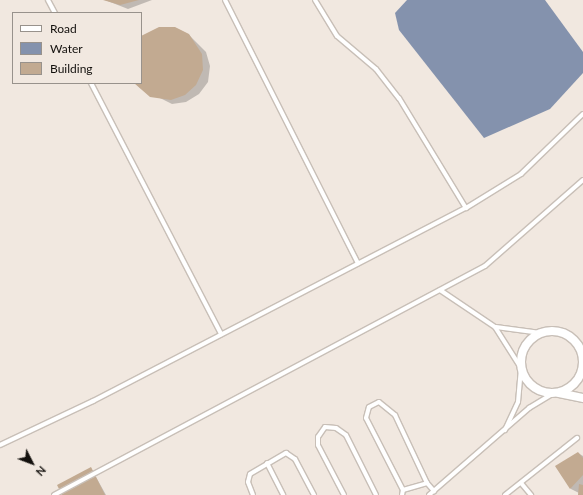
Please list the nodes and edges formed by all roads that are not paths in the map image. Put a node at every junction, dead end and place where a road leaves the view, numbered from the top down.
1 (48, 0) edge
2 (225, 0) edge
3 (315, 0) edge
4 (54, 12) edge
5 (92, 84) edge
6 (583, 114) edge
7 (583, 180) edge
8 (466, 208) junction
9 (358, 263) junction
10 (440, 290) junction
11 (495, 327) junction
12 (221, 334) junction
13 (541, 334) junction
14 (583, 363) edge
15 (522, 368) junction
16 (554, 393) junction
17 (583, 398) edge
18 (505, 430) junction
19 (577, 438) dead end
20 (0, 445) edge
21 (267, 463) junction
22 (521, 482) junction
23 (427, 483) junction
24 (403, 490) junction
25 (434, 491) junction
26 (54, 495) edge
27 (253, 495) edge
28 (283, 495) edge
29 (314, 495) edge
30 (344, 495) edge
31 (376, 495) edge
32 (402, 495) edge
33 (429, 495) edge
34 (505, 495) edge
35 (531, 495) edge

1 - 4 lane
2 - 9 lane
3 - 8 lane
5 - 12 lane
6 - 8 lane
7 - 10 lane
8 - 9 lane
9 - 12 lane
10 - 11 lane
10 - 26 lane
11 - 13 lane
11 - 15 lane
12 - 20 lane
13 - 14 street
13 - 15 street
14 - 16 street
15 - 16 street
15 - 18 lane
16 - 17 street
16 - 18 lane
18 - 25 lane
19 - 22 lane
21 - 27 lane
21 - 28 lane
21 - 29 lane
22 - 34 lane
22 - 35 lane
23 - 24 lane
23 - 24 lane
23 - 25 lane
24 - 32 lane
25 - 33 lane
30 - 31 lane

